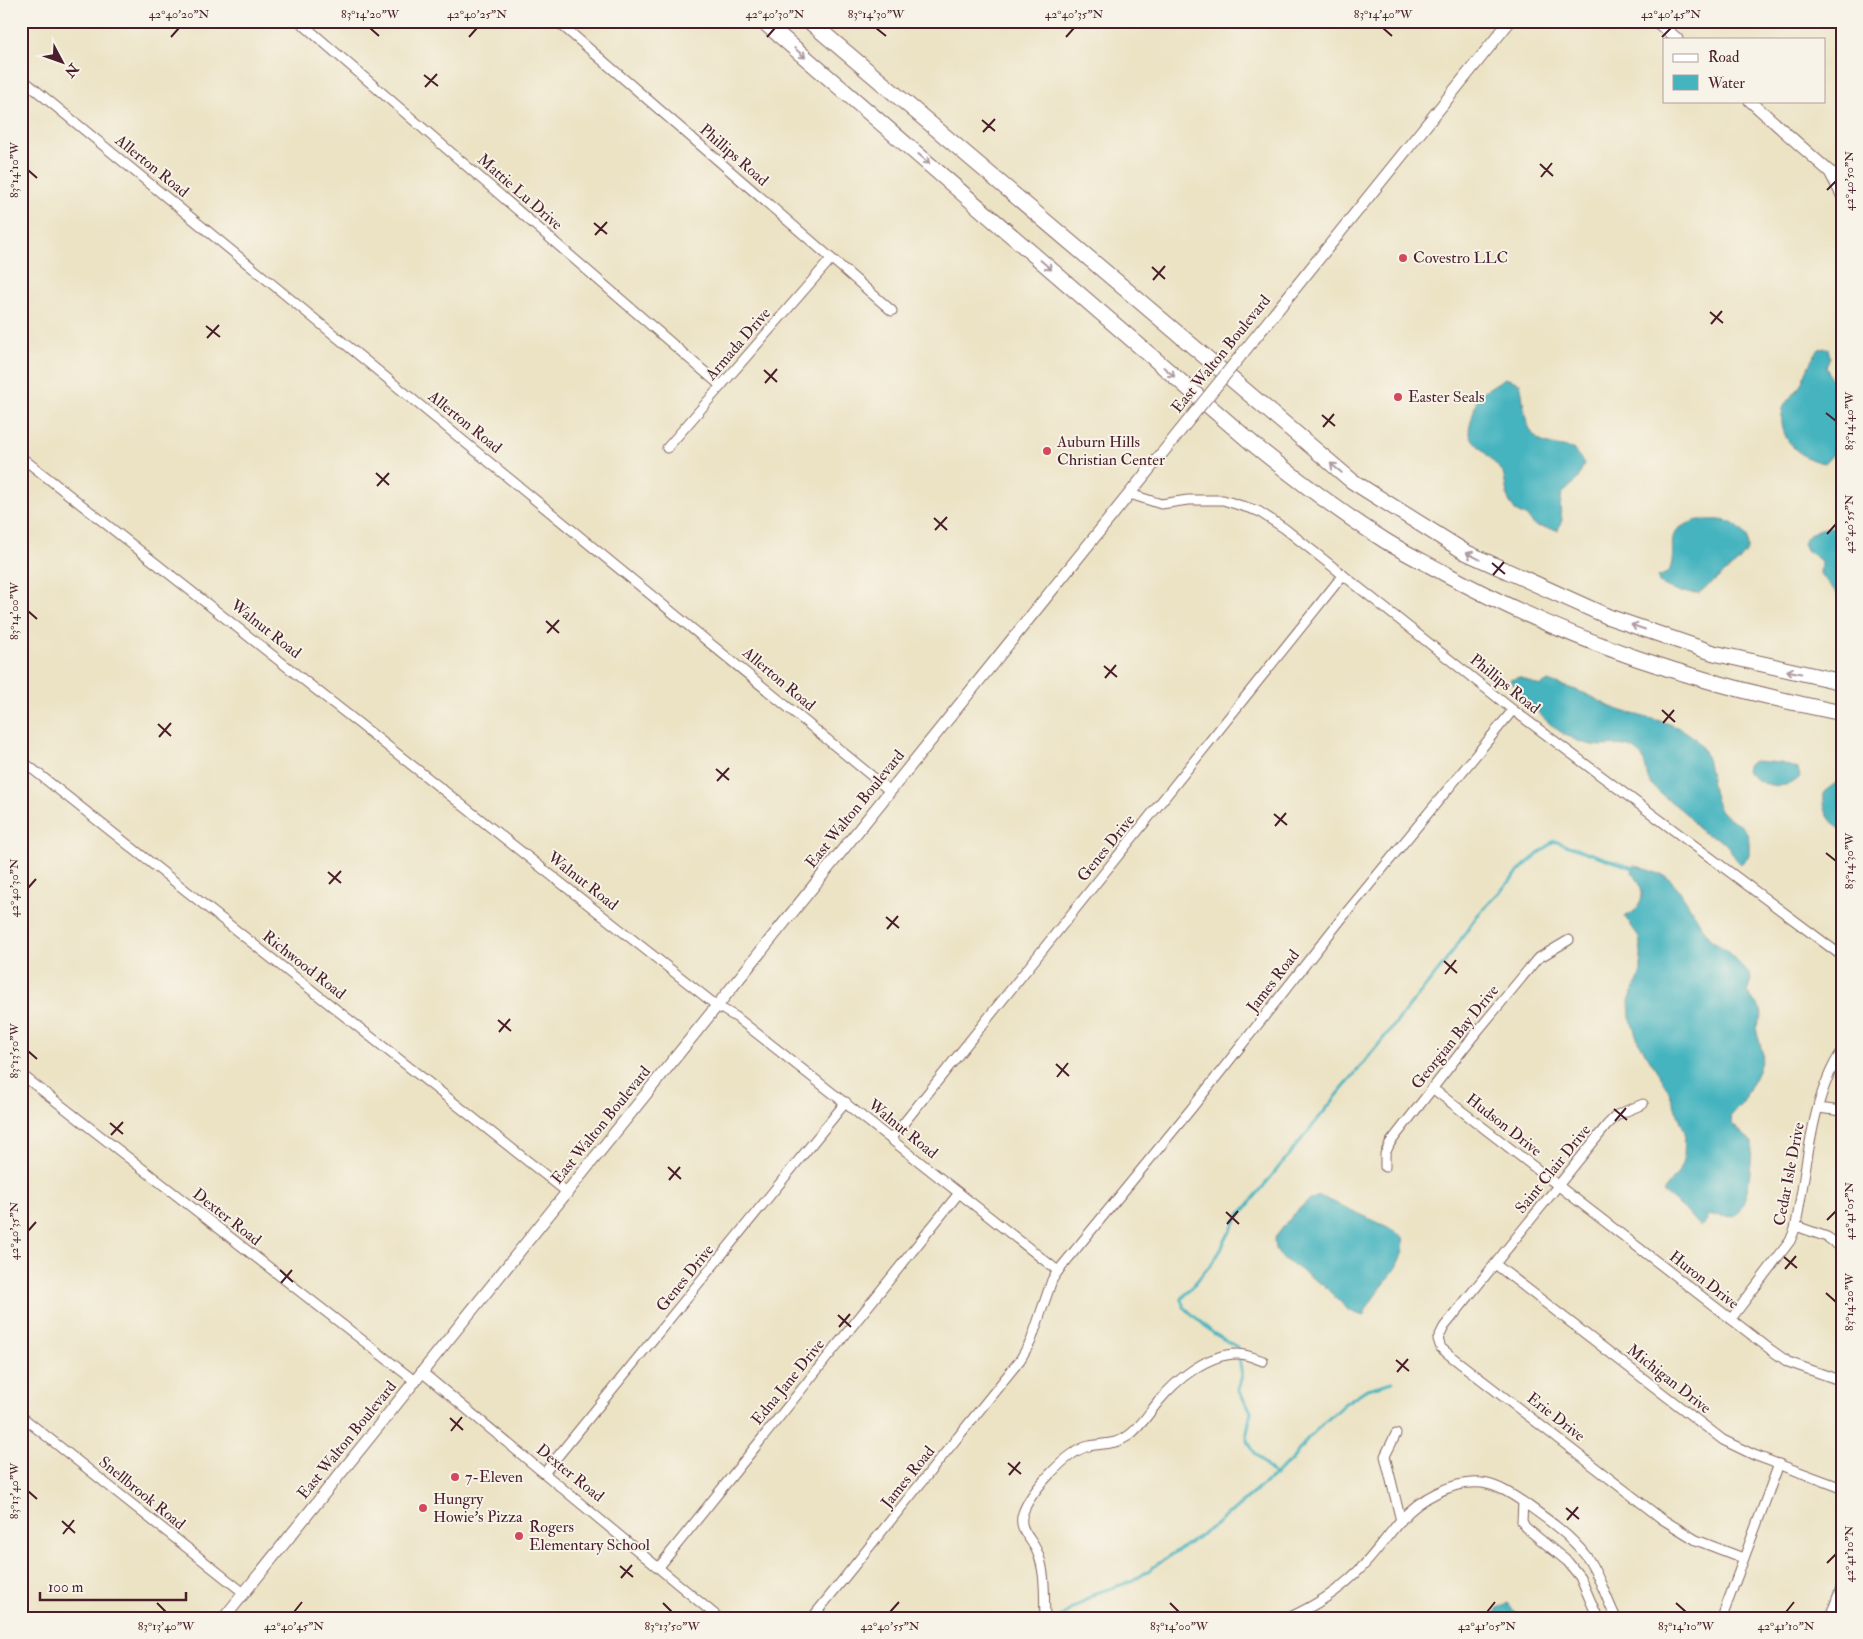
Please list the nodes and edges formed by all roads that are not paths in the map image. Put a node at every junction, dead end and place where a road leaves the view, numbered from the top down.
1 (299, 21) edge
2 (557, 21) edge
3 (764, 21) edge
4 (809, 21) edge
5 (1510, 21) edge
6 (1656, 21) edge
7 (1676, 38) edge
8 (21, 78) edge
9 (1751, 102) edge
10 (1830, 172) junction
11 (1842, 177) edge
12 (1842, 195) edge
13 (831, 259) junction
14 (892, 311) dead end
15 (721, 386) junction
16 (667, 448) dead end
17 (21, 457) edge
18 (1130, 494) junction
19 (1343, 576) junction
20 (1842, 682) edge
21 (1513, 710) junction
22 (1842, 713) edge
23 (21, 760) edge
24 (890, 791) junction
25 (1569, 940) dead end
26 (1842, 956) edge
27 (717, 1006) junction
28 (1842, 1051) edge
29 (21, 1074) edge
30 (1432, 1088) junction
31 (846, 1102) junction
32 (1643, 1104) dead end
33 (1818, 1108) junction
34 (1842, 1111) edge
35 (892, 1139) junction
36 (1385, 1167) dead end
37 (1558, 1185) junction
38 (568, 1193) junction
39 (959, 1193) junction
40 (1796, 1226) junction
41 (1842, 1248) edge
42 (1495, 1264) junction
43 (1058, 1271) junction
44 (1731, 1319) junction
45 (1263, 1360) dead end
46 (420, 1377) junction
47 (1842, 1381) edge
48 (21, 1416) edge
49 (1396, 1434) dead end
50 (1779, 1464) junction
51 (545, 1472) junction
52 (1842, 1488) edge
53 (1523, 1502) junction
54 (1401, 1521) junction
55 (1744, 1558) junction
56 (659, 1567) junction
57 (1842, 1585) edge
58 (244, 1593) junction
59 (224, 1618) edge
60 (719, 1618) edge
61 (812, 1618) edge
62 (1045, 1618) edge
63 (1288, 1618) edge
64 (1598, 1618) edge
65 (1616, 1618) edge
66 (1724, 1618) edge
67 (1830, 1618) edge

1 - 15 street, Mattie Lu Drive
2 - 13 street, Phillips Road
3 -> 22 highway
20 -> 4 highway
5 - 18 main road, East Walton Boulevard, bridge
6 - 7 main road
8 - 24 street, Allerton Road
9 - 10 main road
10 - 11 main road
10 - 12 main road
13 - 14 street, Phillips Road
13 - 15 street, Armada Drive
15 - 16 street, Armada Drive
17 - 27 street, Walnut Road
18 - 19 street, Phillips Road
18 - 24 main road, East Walton Boulevard
19 - 21 street, Phillips Road
19 - 35 street, Genes Drive
21 - 26 street, Phillips Road
21 - 43 street, James Road
23 - 38 street, Richwood Road
24 - 27 main road, East Walton Boulevard
25 - 30 street, Georgian Bay Drive
27 - 31 street, Walnut Road
27 - 38 main road, East Walton Boulevard
28 - 33 street, Cedar Isle Drive
29 - 46 street, Dexter Road
30 - 36 street, Georgian Bay Drive
30 - 37 street, Hudson Drive
31 - 35 street, Walnut Road
31 - 51 street, Genes Drive
32 - 37 street, Saint Clair Drive
33 - 34 street
33 - 40 street, Cedar Isle Drive
35 - 39 street, Walnut Road
37 - 42 street, Saint Clair Drive
37 - 44 street, Huron Drive
38 - 46 main road, East Walton Boulevard
39 - 43 street, Walnut Road
39 - 56 street, Edna Jane Drive
40 - 41 street
40 - 44 street, Cedar Isle Drive
42 - 50 street, Michigan Drive
42 - 55 street, Erie Drive
43 - 61 street, James Road
44 - 47 street, Huron Drive
45 - 62 street
46 - 51 street, Dexter Road
46 - 58 main road, East Walton Boulevard
48 - 58 street, Snellbrook Road
49 - 54 street
50 - 52 street, Michigan Drive
50 - 55 street
51 - 56 street, Dexter Road
53 - 54 street
53 - 64 street
53 - 65 street
54 - 63 street
55 - 66 street
56 - 60 street, Dexter Road
57 - 67 street
58 - 59 main road, East Walton Boulevard

